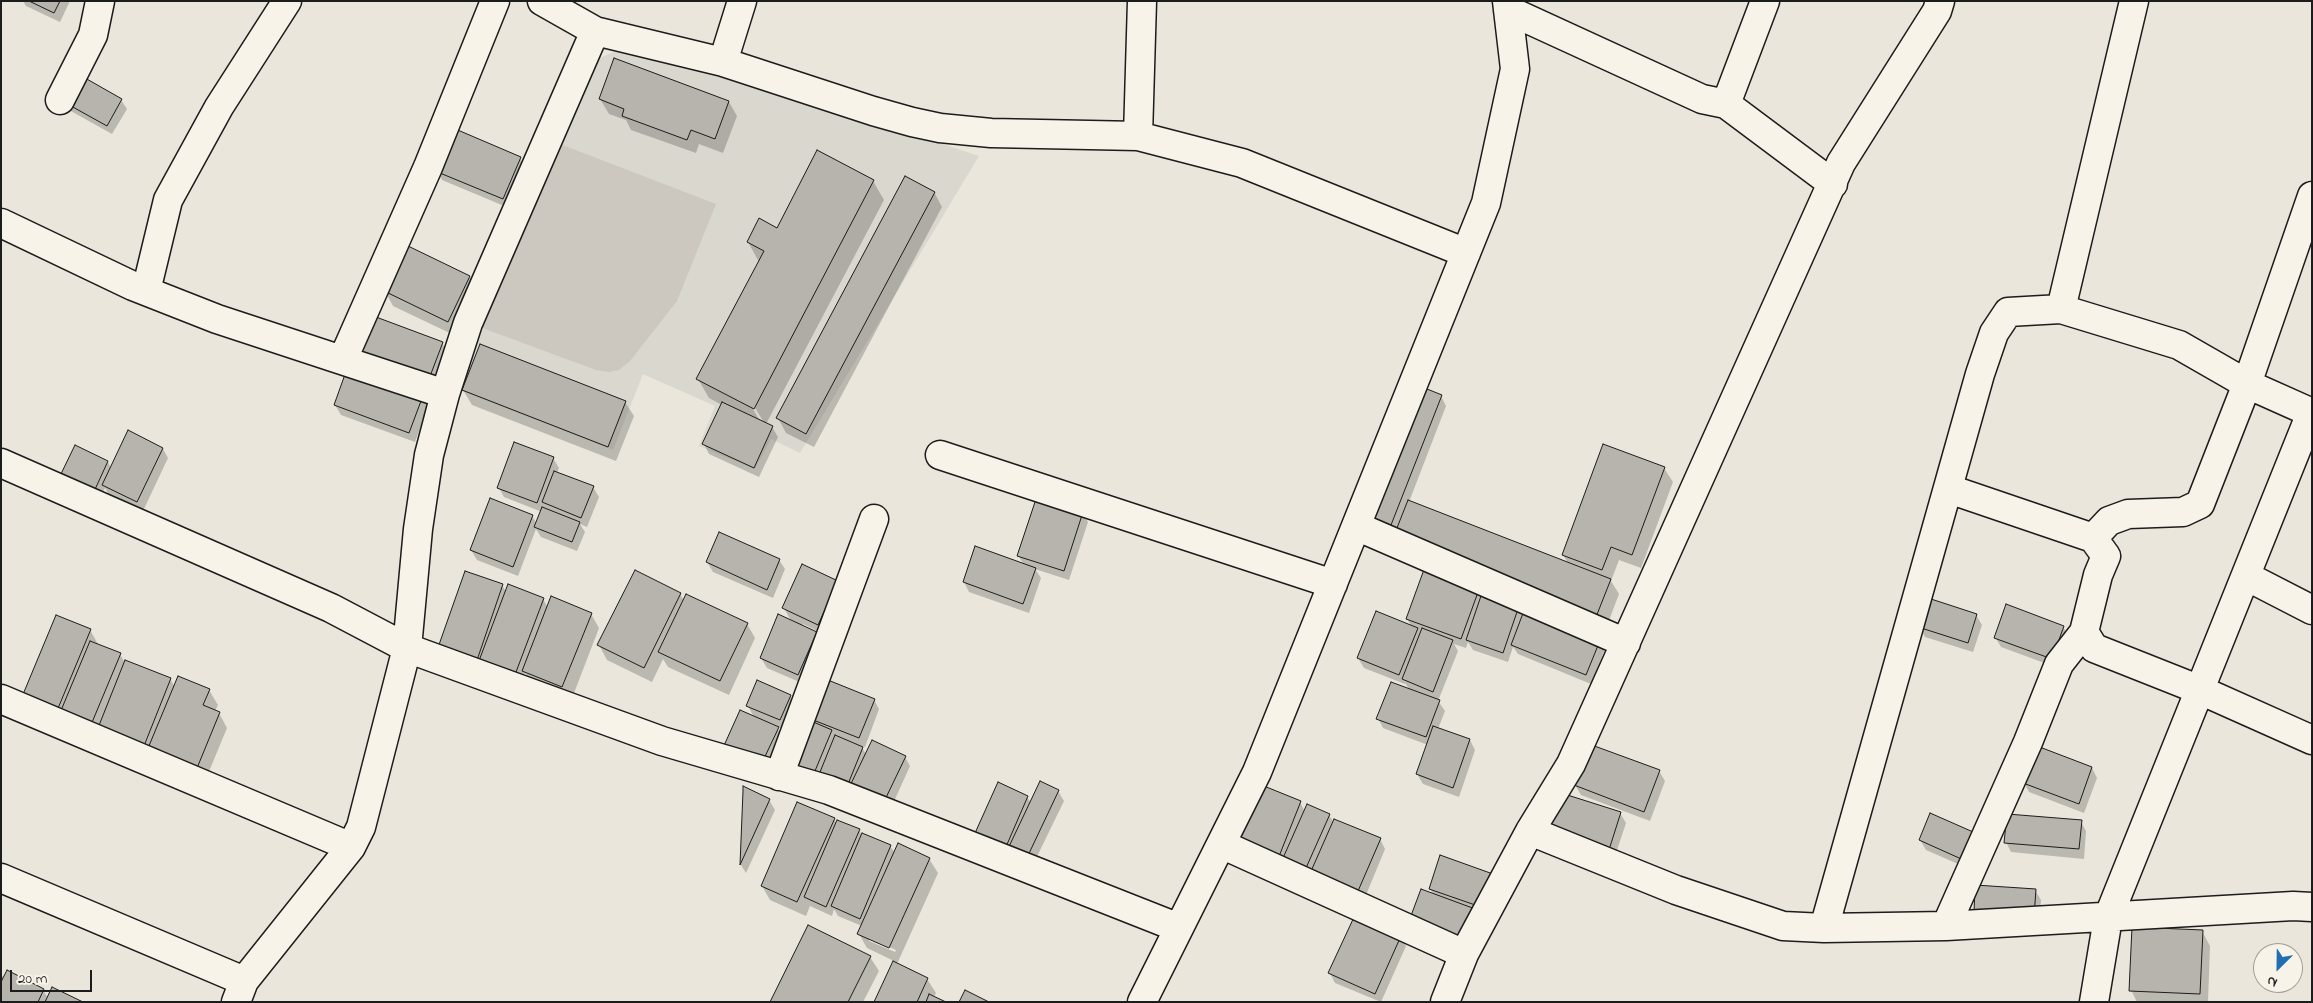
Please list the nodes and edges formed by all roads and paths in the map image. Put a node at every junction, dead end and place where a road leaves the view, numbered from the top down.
1 (100, 1) edge
2 (287, 1) edge
3 (495, 1) edge
4 (542, 1) edge
5 (742, 1) edge
6 (1142, 1) edge
7 (1765, 1) edge
8 (1940, 1) edge
9 (2134, 1) edge
10 (1507, 6) edge
11 (595, 31) junction
12 (723, 62) junction
13 (60, 100) dead end
14 (1726, 104) junction
15 (1138, 136) junction
16 (1833, 184) junction
17 (2312, 196) edge
18 (1, 223) edge
19 (1466, 253) junction
20 (146, 291) junction
21 (2061, 309) junction
22 (343, 359) junction
23 (2247, 384) junction
24 (445, 394) junction
25 (2311, 413) edge
26 (940, 455) dead end
27 (1, 462) edge
28 (1949, 489) junction
29 (874, 519) dead end
30 (1356, 526) junction
31 (2093, 538) junction
32 (2246, 576) junction
33 (1333, 584) junction
34 (2312, 610) edge
35 (2084, 632) junction
36 (1626, 643) junction
37 (407, 648) junction
38 (2200, 690) junction
39 (1, 699) edge
40 (2312, 740) edge
41 (779, 776) junction
42 (1530, 831) junction
43 (1221, 844) junction
44 (351, 847) junction
45 (1, 878) edge
46 (2312, 907) edge
47 (2108, 918) junction
48 (1946, 926) junction
49 (1179, 928) junction
50 (1824, 928) junction
51 (1464, 954) junction
52 (240, 991) edge
53 (1142, 1002) edge
54 (1444, 1002) edge
55 (2094, 1002) edge

1 - 13 street
2 - 20 street
3 - 22 street
4 - 11 street
5 - 12 street
6 - 15 street
7 - 14 street
8 - 16 street
9 - 21 street
10 - 14 street
10 - 19 street
11 - 12 street
11 - 24 street
12 - 15 street
14 - 16 street
15 - 19 street
16 - 36 street
17 - 23 street
18 - 20 street
19 - 30 street
20 - 22 street
21 - 23 street
21 - 28 street
22 - 24 street
23 - 25 street
23 - 31 street
24 - 37 street
25 - 32 street
26 - 33 street
27 - 37 street
28 - 31 street
28 - 50 street
29 - 41 street
30 - 33 street
30 - 36 street
31 - 35 street
32 - 34 street
32 - 38 street
33 - 43 street
35 - 38 street
35 - 48 street
36 - 42 street
37 - 41 street
37 - 44 street
38 - 40 street
38 - 47 street
39 - 44 street
41 - 49 street
42 - 50 street
42 - 51 street
43 - 49 street
43 - 51 street
44 - 52 street
45 - 52 street
46 - 47 street
47 - 48 street
47 - 55 street
48 - 50 street
49 - 53 street
51 - 54 street

